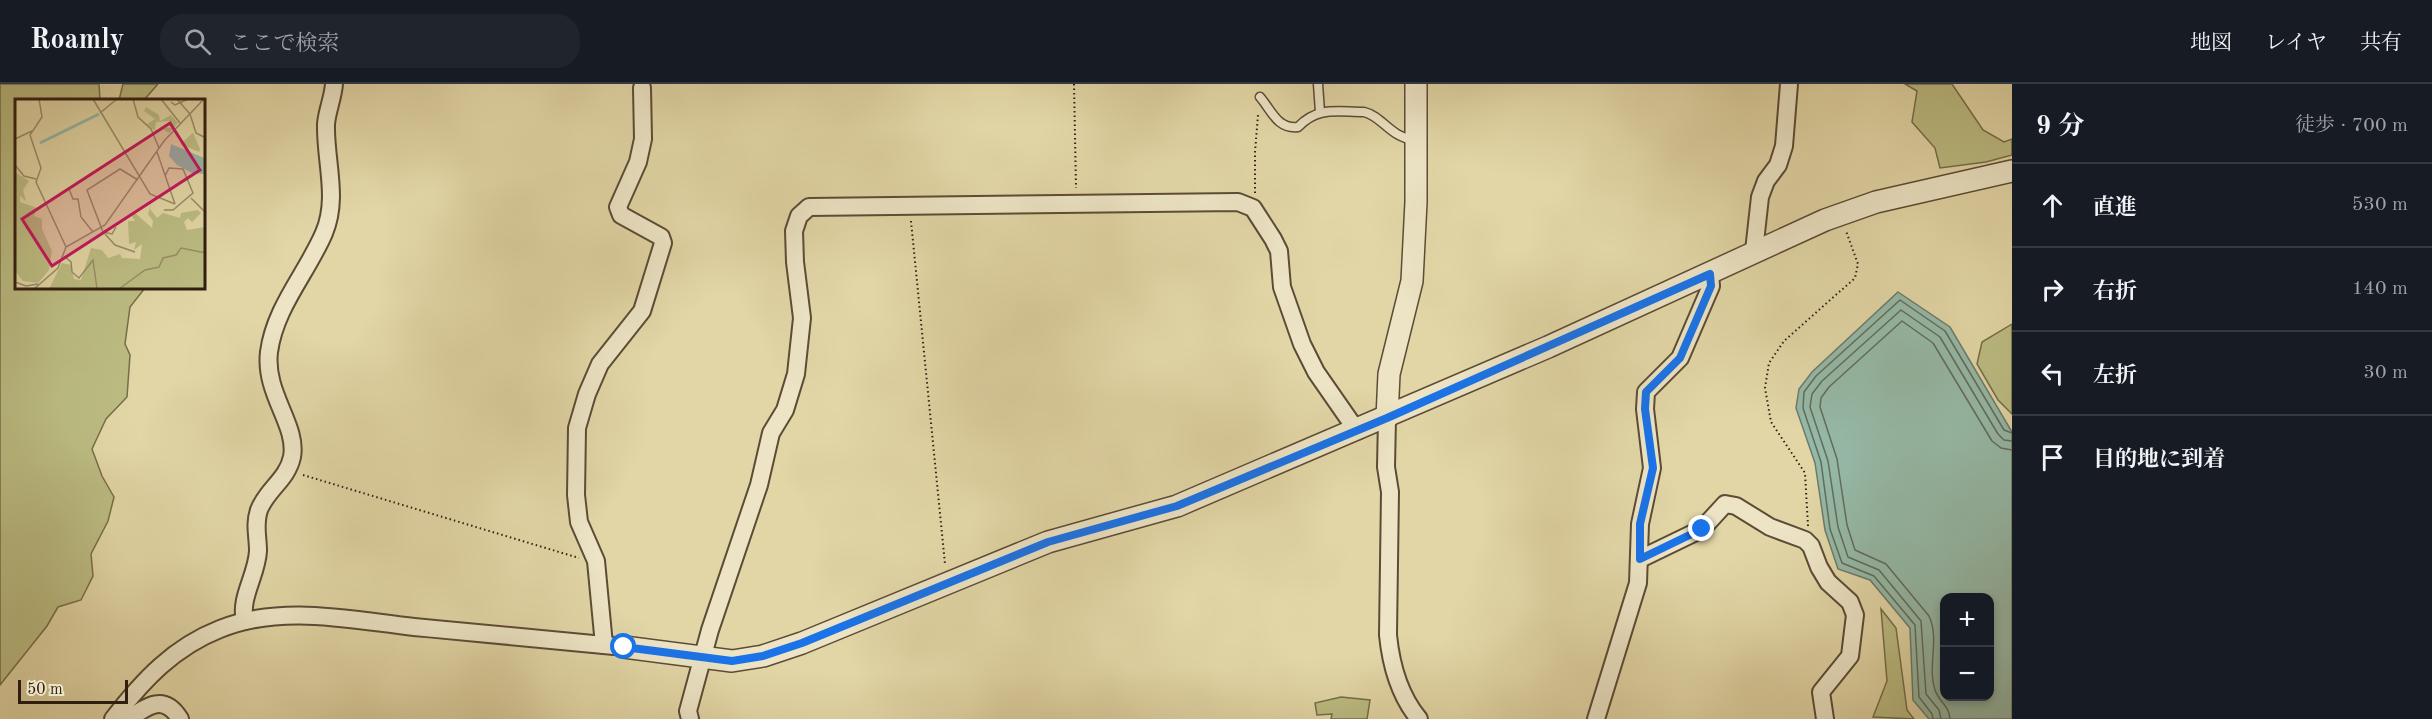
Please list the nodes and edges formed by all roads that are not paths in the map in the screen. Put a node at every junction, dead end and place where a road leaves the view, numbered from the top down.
1 (334, 84) edge
2 (1318, 84) edge
3 (1416, 84) edge
4 (1789, 84) edge
5 (642, 88) dead end
6 (1260, 97) road end
7 (1320, 112) junction
8 (1417, 141) junction
9 (2012, 171) edge
10 (1754, 251) junction
11 (1710, 274) junction
12 (1387, 418) junction
13 (1357, 431) junction
14 (1640, 559) junction
15 (245, 621) junction
16 (614, 646) junction
17 (703, 658) junction
18 (120, 718) edge
19 (180, 719) edge
20 (690, 719) edge
21 (1419, 719) edge
22 (1596, 719) edge
23 (1825, 719) edge

1 - 15 street
2 - 7 lane
3 - 8 street
4 - 10 street
5 - 16 street
6 - 7 lane
7 - 8 lane
8 - 12 street
9 - 10 street
10 - 11 street
11 - 12 street
11 - 14 street
12 - 13 street
12 - 21 street
13 - 17 street
13 - 17 street
14 - 22 street
14 - 23 street
15 - 16 street
15 - 18 street
16 - 17 street
17 - 20 street
18 - 19 street

